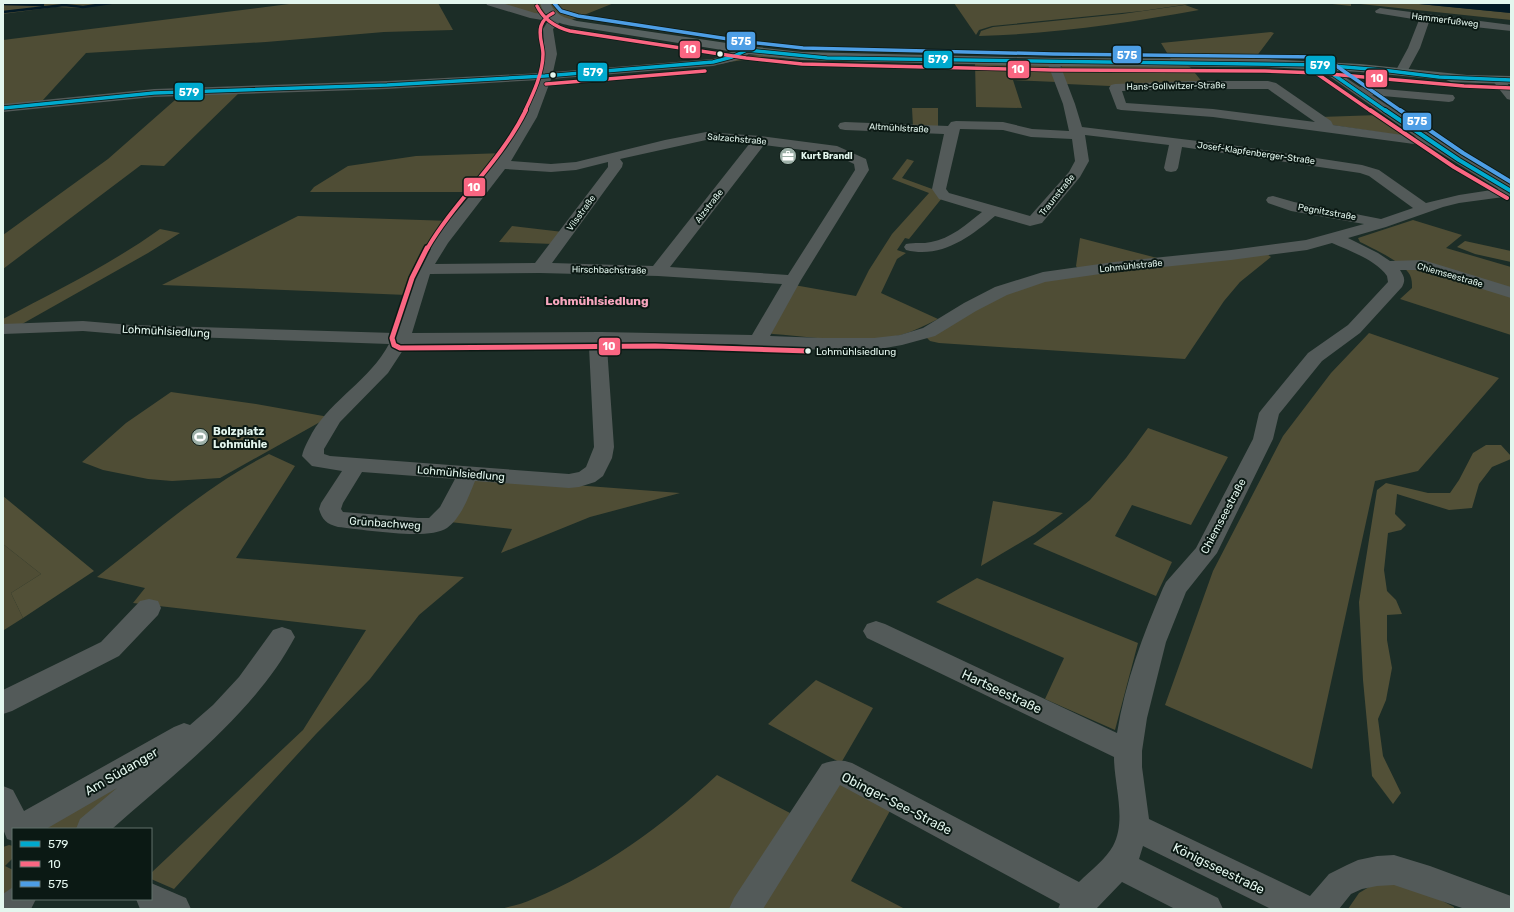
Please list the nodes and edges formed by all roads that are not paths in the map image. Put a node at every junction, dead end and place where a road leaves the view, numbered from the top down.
1 (491, 3) edge
2 (544, 3) edge
3 (1380, 10) dead end
4 (558, 18) junction
5 (1425, 18) junction
6 (1509, 30) edge
7 (747, 50) junction
8 (1052, 62) junction
9 (1320, 65) junction
10 (1382, 70) junction
11 (1401, 72) junction
12 (545, 76) junction
13 (1465, 78) junction
14 (1498, 80) junction
15 (1511, 80) edge
16 (1355, 90) junction
17 (1511, 96) edge
18 (1449, 98) dead end
19 (3, 108) edge
20 (846, 126) dead end
21 (1328, 128) junction
22 (952, 130) junction
23 (1077, 133) junction
24 (760, 140) junction
25 (1176, 142) junction
26 (1432, 142) junction
27 (612, 158) junction
28 (501, 165) junction
29 (1171, 168) dead end
30 (1511, 191) edge
31 (1273, 200) dead end
32 (1425, 208) junction
33 (992, 211) junction
34 (1381, 224) junction
35 (1336, 238) junction
36 (912, 247) dead end
37 (1388, 266) junction
38 (540, 268) junction
39 (424, 269) junction
40 (658, 271) junction
41 (793, 280) junction
42 (1511, 293) edge
43 (3, 329) edge
44 (601, 337) junction
45 (435, 338) junction
46 (400, 340) junction
47 (758, 341) junction
48 (388, 361) junction
49 (356, 465) junction
50 (468, 474) junction
51 (149, 608) dead end
52 (876, 631) dead end
53 (282, 637) dead end
54 (3, 703) edge
55 (1128, 751) junction
56 (115, 790) junction
57 (3, 799) edge
58 (1134, 827) junction
59 (18, 828) edge
60 (20, 828) edge
61 (92, 828) edge
62 (12, 833) edge
63 (3, 839) edge
64 (1118, 864) junction
65 (152, 898) edge
66 (19, 900) edge
67 (1079, 905) edge
68 (10, 909) edge
69 (175, 909) edge
70 (745, 909) edge
71 (1207, 909) edge
72 (1304, 909) edge
73 (1320, 909) edge
74 (1506, 909) edge

1 - 4 street
2 - 4 main road
3 - 5 street, Hammerfußweg
4 - 7 main road
4 - 12 street
5 - 6 street, Hammerfußweg
5 - 11 street
7 - 8 main road
7 - 12 street
8 - 9 main road
8 - 23 street, Traunstraße
9 - 10 main road
9 - 16 street
10 - 11 main road
10 - 13 main road
11 - 13 main road
12 - 19 street
12 - 28 street
13 - 14 main road
14 - 15 main road
14 - 17 street
16 - 18 street
16 - 26 street
20 - 22 street, Altmühlstraße
21 - 21 street, Hans-Gollwitzer-Straße
21 - 26 street, Hans-Gollwitzer-Straße
22 - 23 street, Altmühlstraße
22 - 33 street
23 - 25 street, Josef-Klapfenberger-Straße
23 - 33 street, Traunstraße
24 - 27 street, Salzachstraße
24 - 40 street, Alzstraße
24 - 41 street, Salzachstraße
25 - 29 street
25 - 32 street, Josef-Klapfenberger-Straße
26 - 30 street
27 - 28 street, Salzachstraße
27 - 38 street, Vilsstraße
28 - 39 street
30 - 32 street, Lohmühlstraße
31 - 34 street, Pegnitzstraße
32 - 34 street, Lohmühlstraße
33 - 36 street
34 - 35 street, Lohmühlstraße
35 - 37 street
35 - 47 street, Lohmühlstraße
37 - 42 street, Chiemseestraße
37 - 55 street, Chiemseestraße
38 - 39 street, Hirschbachstraße
38 - 40 street, Hirschbachstraße
39 - 46 street
40 - 41 street, Hirschbachstraße
41 - 47 street, Salzachstraße
43 - 46 street, Lohmühlsiedlung
44 - 45 street, Lohmühlsiedlung
44 - 47 street, Lohmühlsiedlung
44 - 50 street, Lohmühlsiedlung
45 - 46 street, Lohmühlsiedlung
45 - 48 street, Lohmühlsiedlung
46 - 48 street, Lohmühlsiedlung
48 - 49 street, Lohmühlsiedlung
49 - 50 street, Lohmühlsiedlung
49 - 50 street, Grünbachweg
51 - 54 street
52 - 55 street, Hartseestraße
53 - 56 street, Am Südanger
55 - 58 street, Chiemseestraße
56 - 60 street, Am Südanger
56 - 61 street, Am Südanger
57 - 59 street, Am Südanger
58 - 64 street, Chiemseestraße
58 - 72 street, Königsseestraße
62 - 63 street
64 - 67 street, Chiemseestraße
64 - 71 street
65 - 69 street
66 - 68 street
67 - 70 street, Obinger-See-Straße
73 - 74 street

